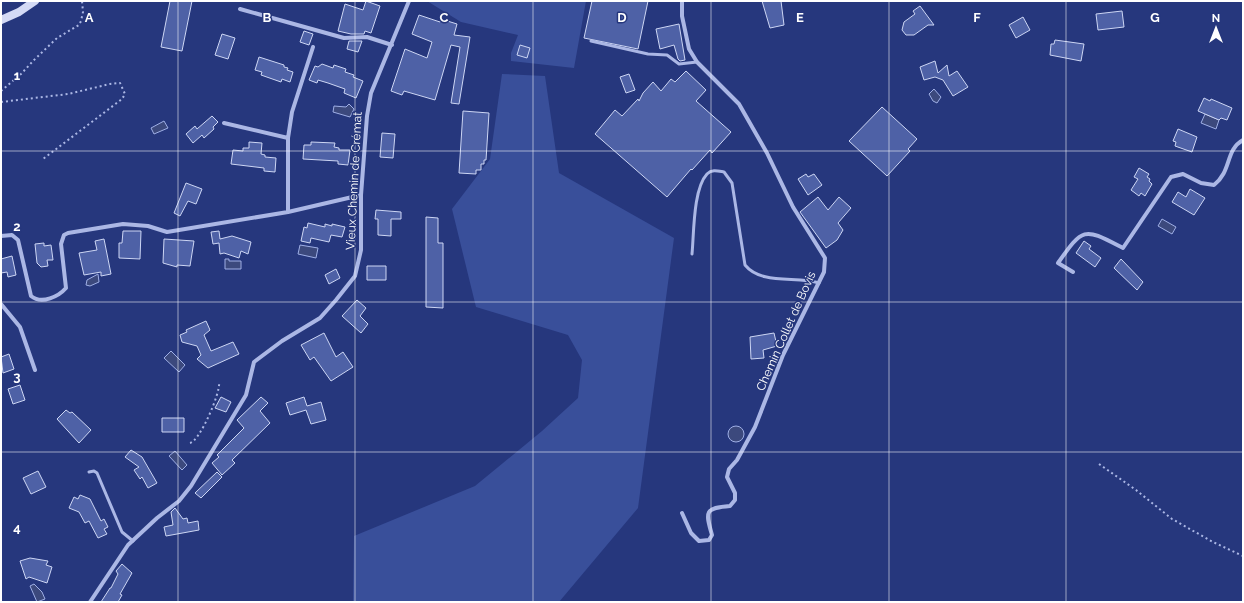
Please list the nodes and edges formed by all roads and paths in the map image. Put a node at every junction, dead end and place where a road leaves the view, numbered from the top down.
1 (35, 1) edge
2 (82, 1) edge
3 (410, 1) edge
4 (682, 1) edge
5 (240, 9) dead end
6 (1, 20) edge
7 (591, 41) dead end
8 (392, 45) junction
9 (313, 47) dead end
10 (697, 62) junction
11 (1, 91) edge
12 (1, 102) edge
13 (224, 123) dead end
14 (288, 138) junction
15 (1243, 140) edge
16 (43, 159) dead end
17 (361, 195) junction
18 (288, 212) junction
19 (1, 236) edge
20 (692, 254) dead end
21 (1074, 272) dead end
22 (819, 282) junction
23 (1, 304) edge
24 (35, 370) dead end
25 (219, 382) dead end
26 (190, 443) dead end
27 (1099, 464) dead end
28 (89, 472) dead end
29 (682, 513) dead end
30 (132, 541) junction
31 (1243, 556) edge
32 (90, 602) edge

1 - 6 street
2 - 11 path
3 - 8 street, Vieux Chemin de Crémat
4 - 10 street, Chemin Collet de Bovis
5 - 8 street
7 - 10 lane
8 - 17 street, Vieux Chemin de Crémat
9 - 14 street
10 - 22 street, Chemin Collet de Bovis
12 - 16 path
13 - 14 street
14 - 18 street
15 - 21 street
17 - 18 street
17 - 30 street, Vieux Chemin de Crémat
18 - 19 street
20 - 22 lane
22 - 29 street, Chemin Collet de Bovis
23 - 24 street
25 - 26 path
27 - 31 path
28 - 30 lane
30 - 32 street, Vieux Chemin de Crémat

